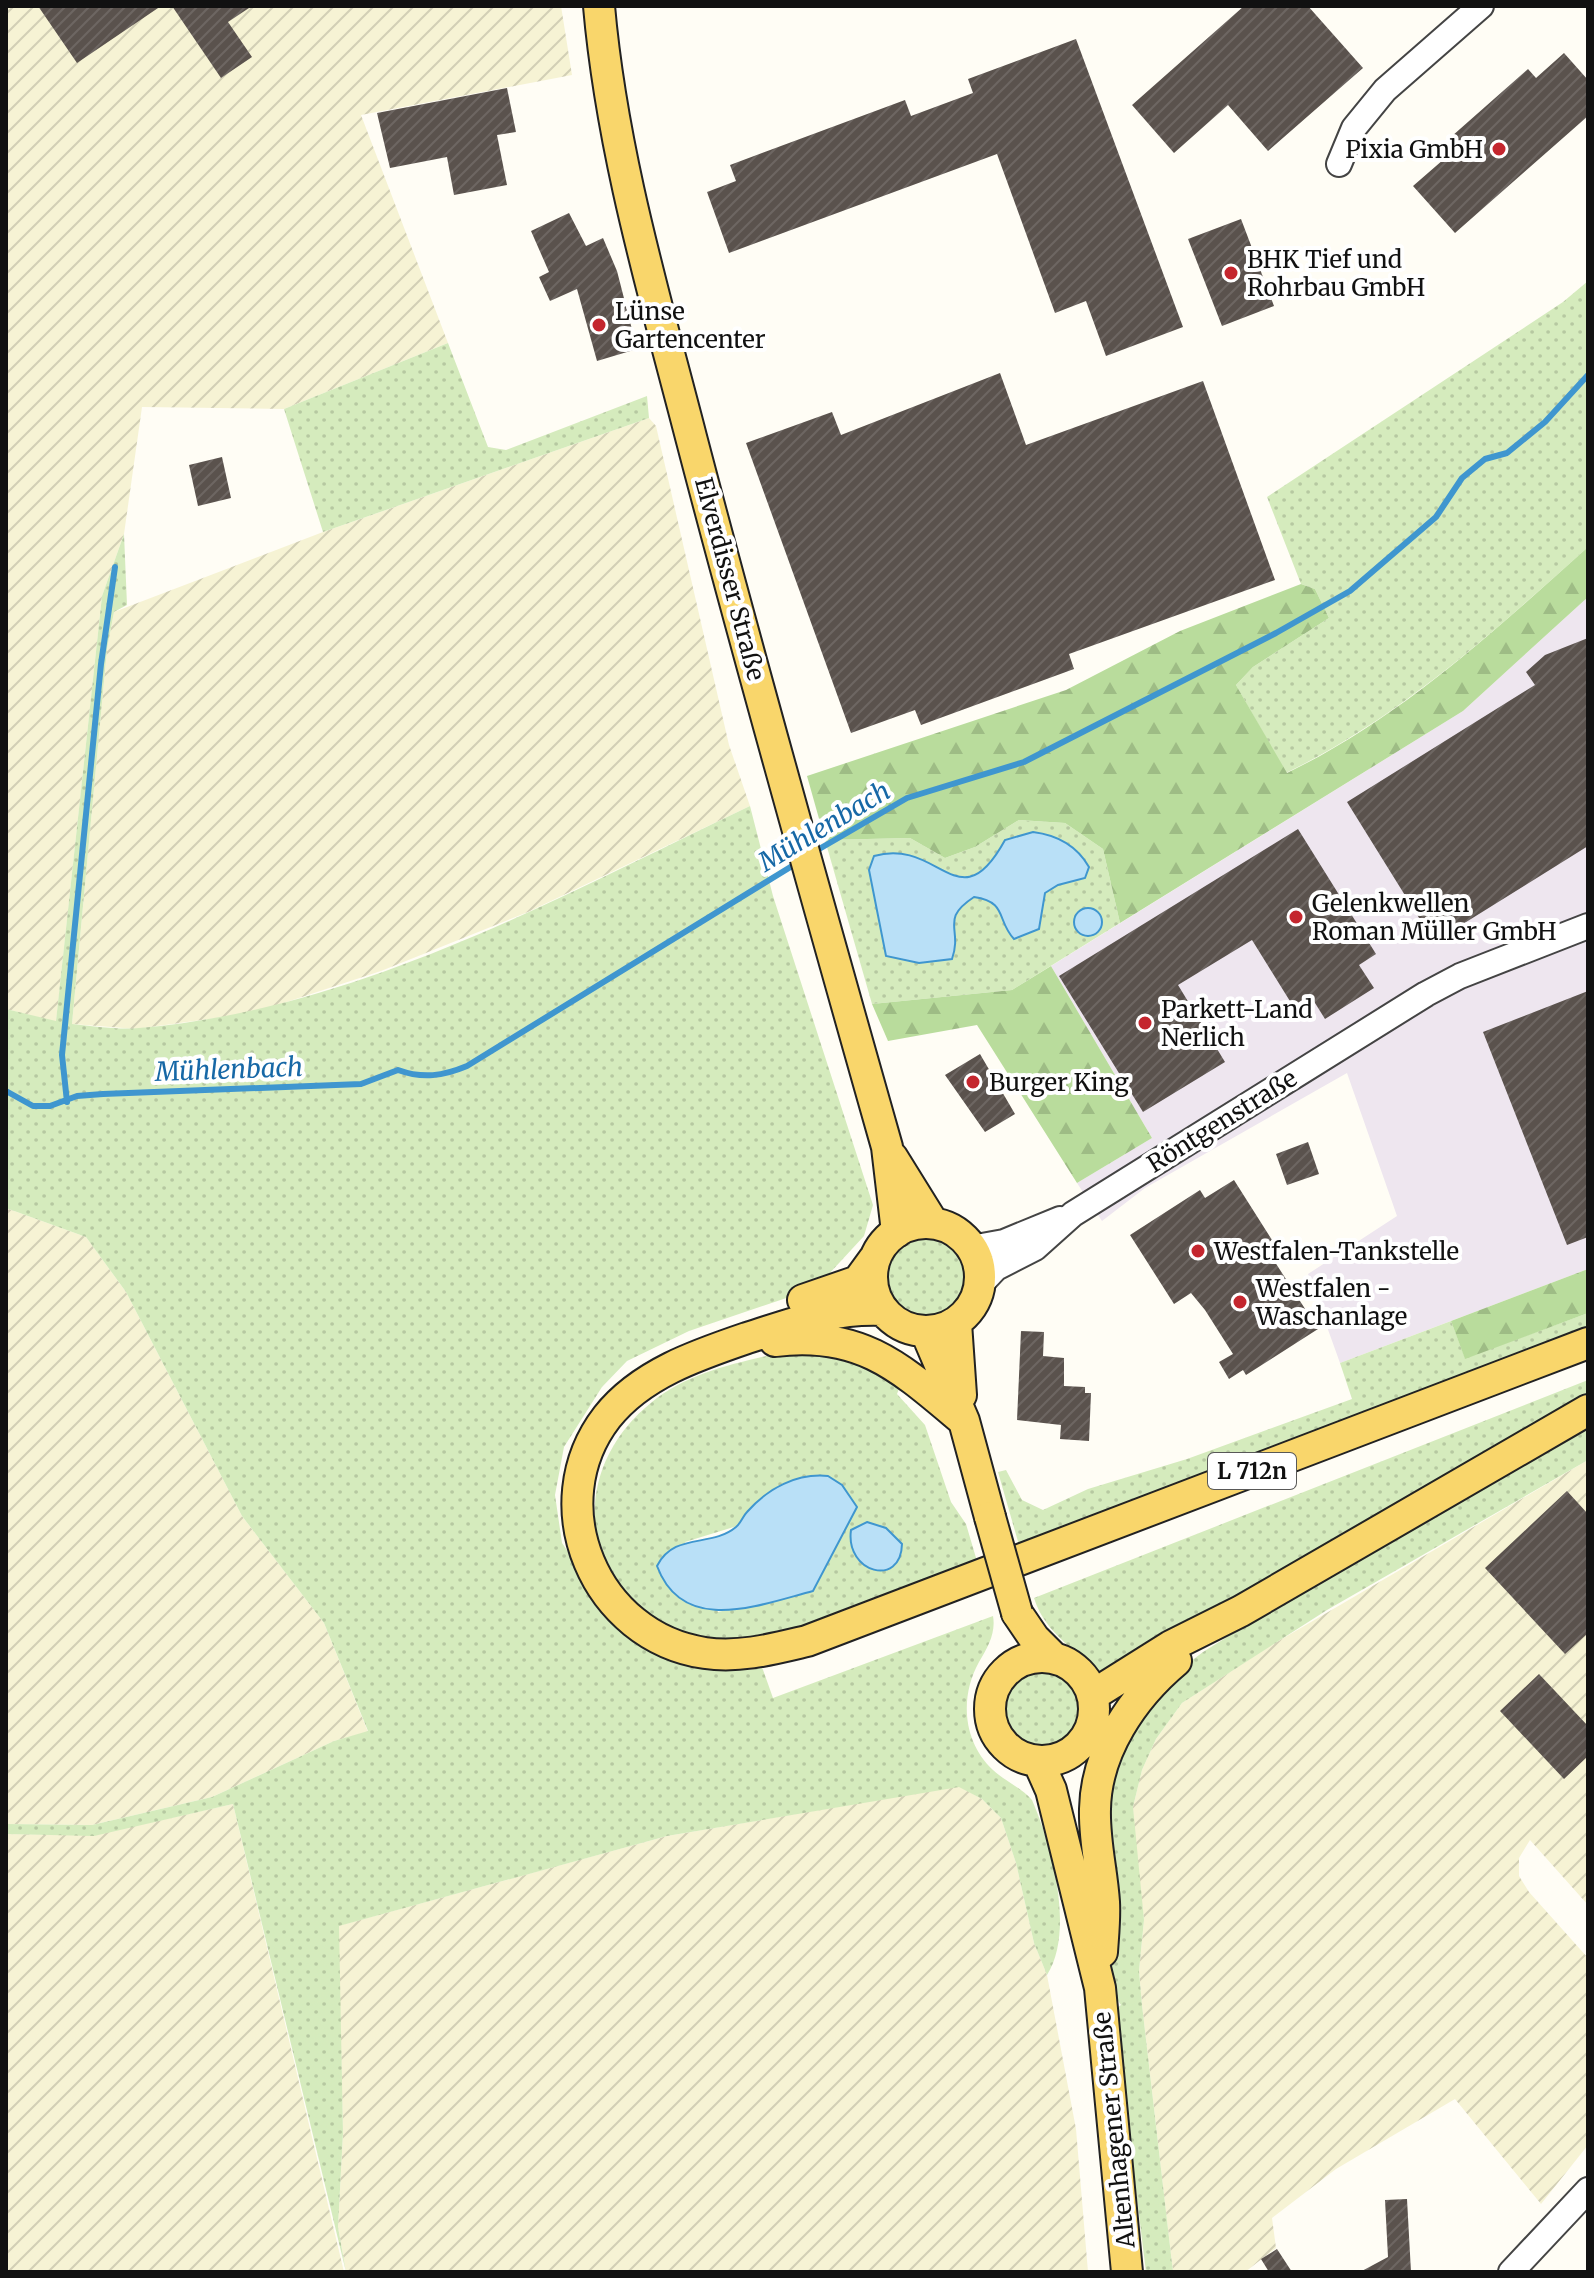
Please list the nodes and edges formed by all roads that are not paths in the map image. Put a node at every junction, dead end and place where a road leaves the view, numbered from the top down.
1 (599, 6) edge
2 (1481, 6) edge
3 (1339, 164) dead end
4 (1588, 926) edge
5 (887, 1147) junction
6 (1073, 1214) junction
7 (933, 1223) junction
8 (897, 1232) junction
9 (971, 1248) junction
10 (874, 1259) junction
11 (979, 1286) junction
12 (882, 1310) junction
13 (956, 1323) junction
14 (926, 1332) junction
15 (1588, 1343) edge
16 (706, 1352) junction
17 (1588, 1410) edge
18 (964, 1421) junction
19 (560, 1530) dead end
20 (1241, 1611) junction
21 (1017, 1613) junction
22 (1054, 1658) junction
23 (1011, 1667) junction
24 (1093, 1695) junction
25 (1068, 1753) junction
26 (1038, 1761) junction
27 (1102, 1952) junction
28 (1100, 1988) junction
29 (1588, 2190) edge
30 (1127, 2272) edge
31 (1511, 2272) edge

1 - 5 main road, Elverdisser Straße
2 - 3 street
4 - 6 street, Röntgenstraße
5 - 7 main road, Elverdisser Straße
5 - 8 main road, Elverdisser Straße
6 - 9 street, Röntgenstraße
6 - 11 street, Röntgenstraße
7 - 8 main road
7 - 9 main road
8 - 10 main road
9 - 11 main road
10 - 12 main road
10 - 19 main road
11 - 13 main road
12 - 14 main road
12 - 16 main road
13 - 14 main road
13 - 18 main road
14 - 18 main road
15 - 16 main road, L 712n
16 - 18 main road
17 - 20 main road
18 - 21 main road, bridge
20 - 24 main road
20 - 27 main road
21 - 22 main road
21 - 23 main road
22 - 23 main road
22 - 24 main road
23 - 26 main road
24 - 25 main road
25 - 26 main road
25 - 27 main road, Altenhagener Straße
26 - 28 main road, Altenhagener Straße
27 - 28 main road, Altenhagener Straße
28 - 30 main road, Altenhagener Straße
29 - 31 street

